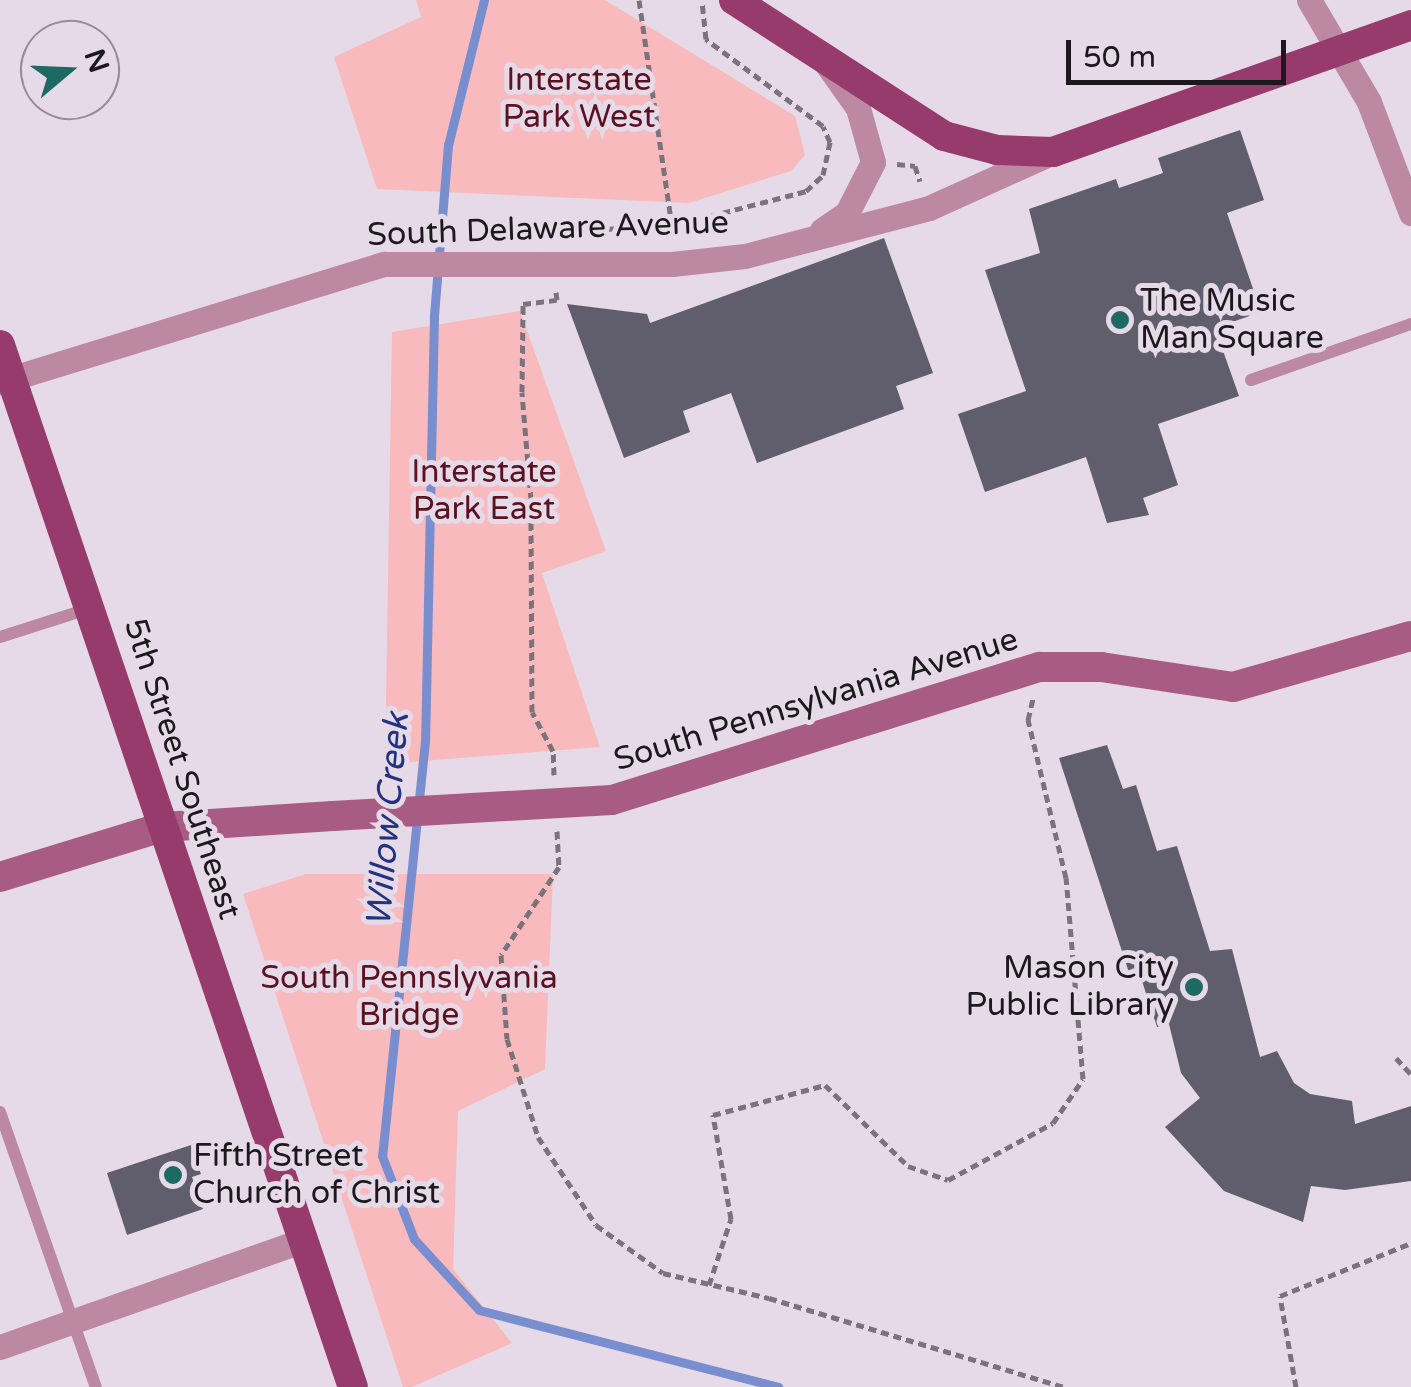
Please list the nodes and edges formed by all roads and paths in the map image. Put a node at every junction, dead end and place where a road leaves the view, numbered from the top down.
1 (639, 0) edge
2 (702, 0) edge
3 (734, 0) edge
4 (1309, 0) edge
5 (1411, 25) edge
6 (1338, 51) junction
7 (824, 60) junction
8 (1053, 152) junction
9 (894, 164) dead end
10 (924, 194) dead end
11 (1411, 213) edge
12 (672, 226) junction
13 (814, 236) junction
14 (556, 263) junction
15 (524, 304) dead end
16 (1411, 324) edge
17 (0, 344) edge
18 (6, 380) edge
19 (1250, 380) dead end
20 (92, 608) junction
21 (1411, 636) edge
22 (0, 637) edge
23 (1040, 667) junction
24 (164, 827) junction
25 (0, 877) edge
26 (1396, 1058) dead end
27 (1411, 1074) edge
28 (0, 1112) edge
29 (303, 1240) junction
30 (1411, 1243) edge
31 (72, 1322) junction
32 (0, 1347) edge
33 (96, 1387) edge
34 (353, 1387) edge
35 (1062, 1387) edge
36 (1296, 1387) edge

1 - 12 path
2 - 12 path
3 - 7 main road
4 - 6 street
5 - 6 main road, South Delaware Avenue
6 - 8 main road, South Delaware Avenue
6 - 11 street
7 - 8 main road, South Delaware Avenue
7 - 13 street, South Delaware Avenue
8 - 13 street, South Delaware Avenue
9 - 10 path
12 - 14 path
13 - 14 street, South Delaware Avenue
14 - 15 path
14 - 18 street, South Delaware Avenue
16 - 19 lane
17 - 18 main road, 5th Street Southeast
18 - 20 main road, 5th Street Southeast
20 - 22 lane
20 - 24 main road, 5th Street Southeast
21 - 23 main road, South Pennsylvania Avenue
23 - 24 main road, South Pennsylvania Avenue, bridge
23 - 35 path
24 - 25 main road, South Pennsylvania Avenue
24 - 29 main road, 5th Street Southeast
26 - 27 path
28 - 31 lane
29 - 31 street
29 - 34 main road, 5th Street Southeast
30 - 36 path
31 - 32 street
31 - 33 lane

